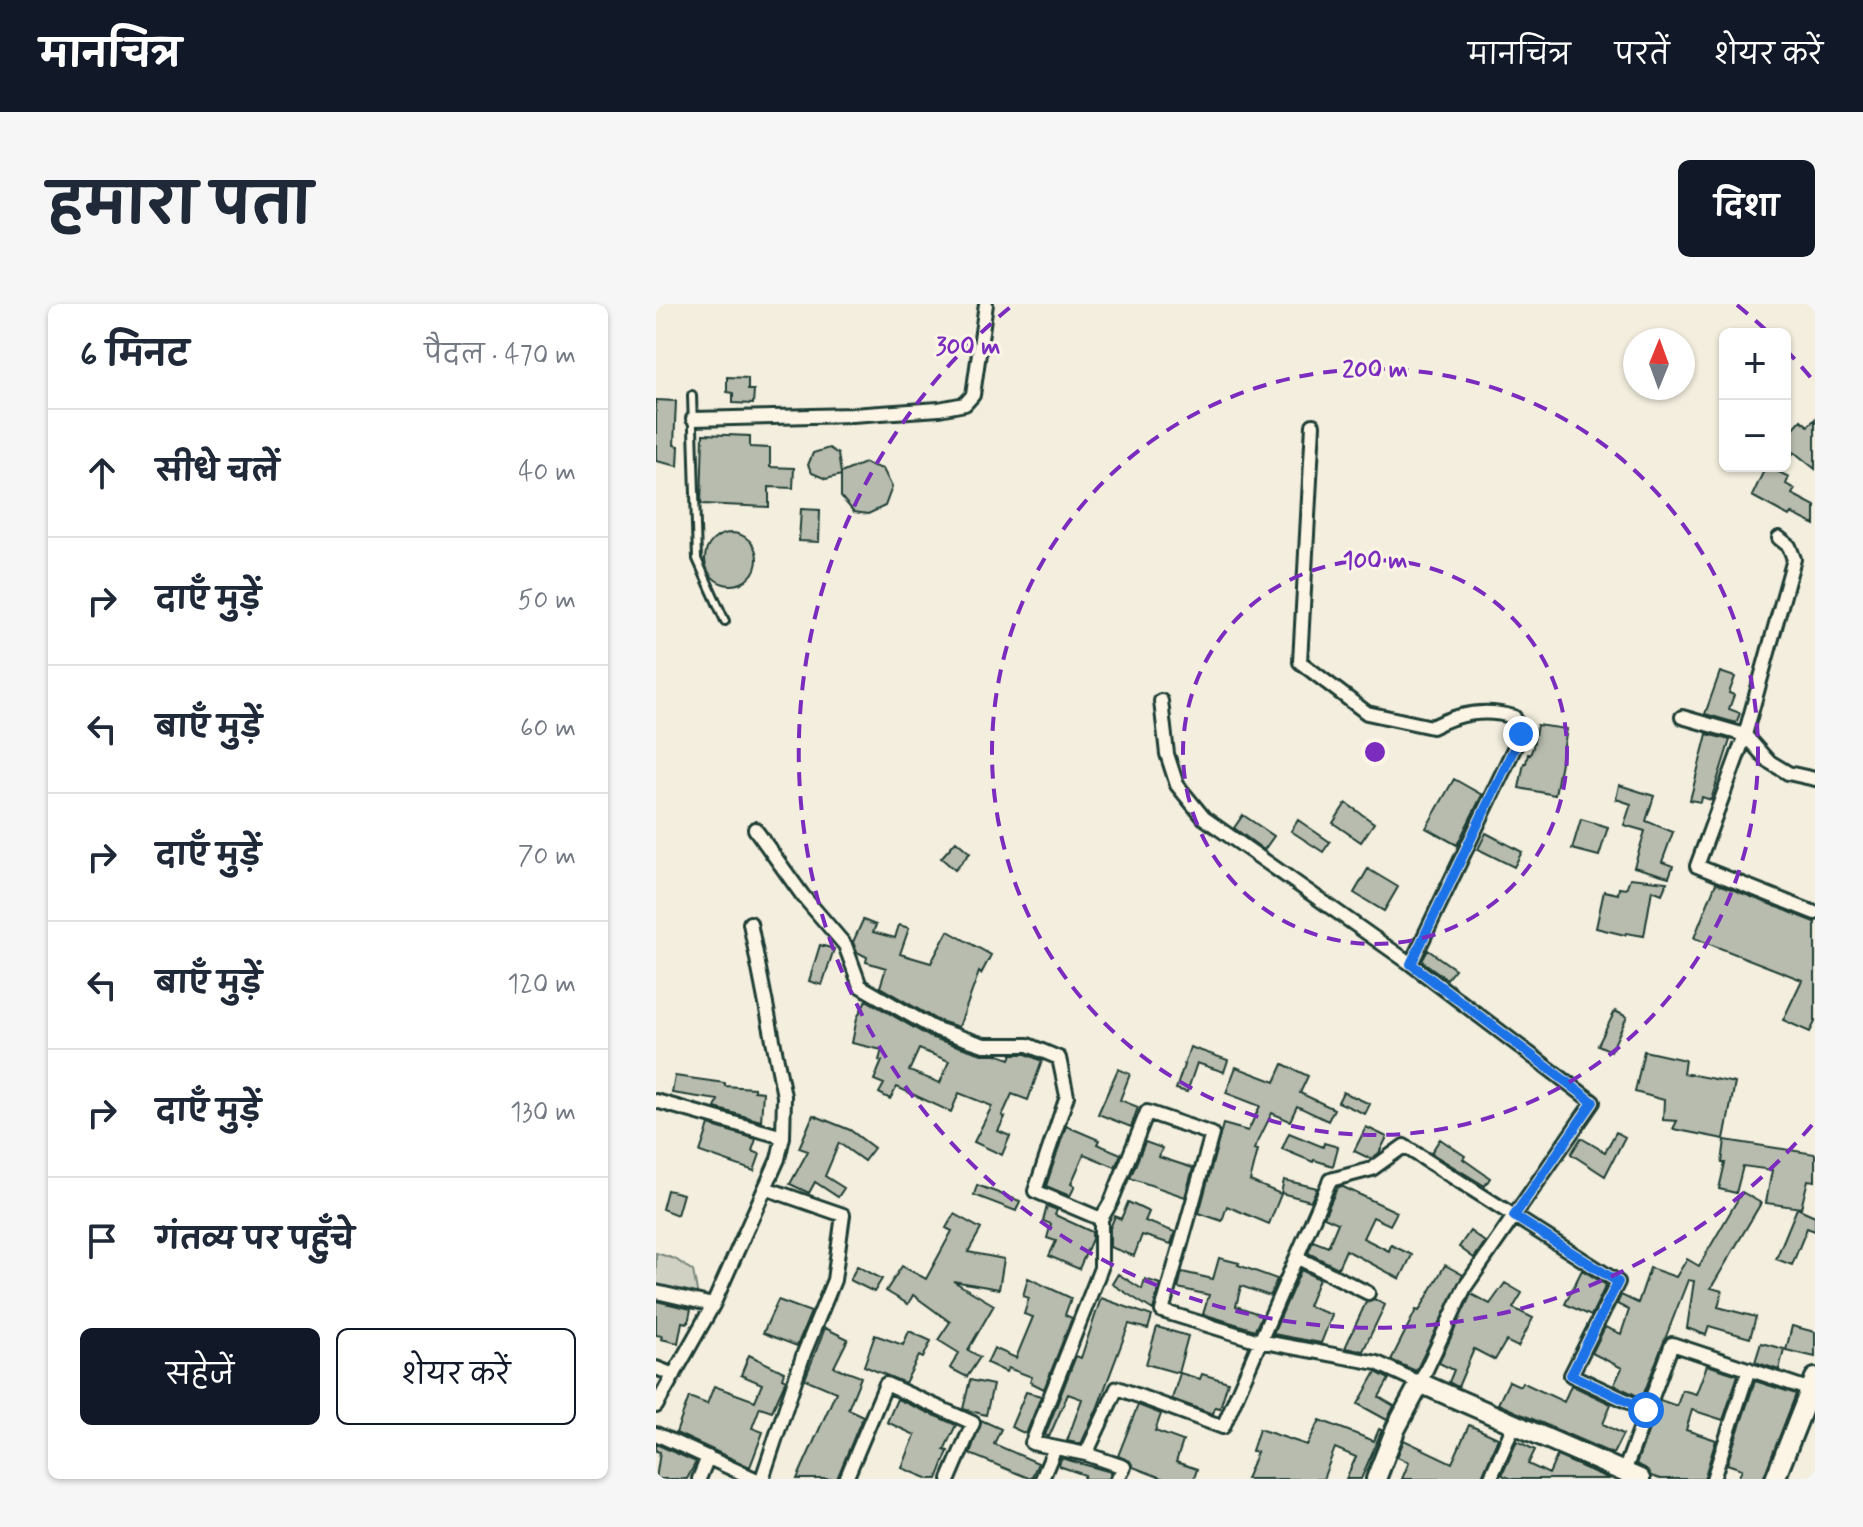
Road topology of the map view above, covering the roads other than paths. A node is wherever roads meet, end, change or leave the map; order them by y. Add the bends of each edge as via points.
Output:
1 (986, 304) edge
2 (692, 395) dead end
3 (693, 419) junction
4 (1313, 425) dead end
5 (1779, 538) dead end
6 (725, 621) dead end
7 (1161, 701) dead end
8 (1682, 717) dead end
9 (1745, 735) junction
10 (1815, 779) edge
11 (755, 829) dead end
12 (1815, 913) edge
13 (750, 923) dead end
14 (1411, 964) junction
15 (656, 1101) edge
16 (783, 1137) junction
17 (765, 1188) junction
18 (1514, 1216) junction
19 (1101, 1219) junction
20 (1298, 1258) junction
21 (656, 1292) edge
22 (1368, 1293) dead end
23 (713, 1305) junction
24 (1259, 1341) junction
25 (656, 1368) edge
26 (1749, 1369) junction
27 (674, 1375) junction
28 (1420, 1383) junction
29 (1813, 1384) edge
30 (656, 1406) edge
31 (1646, 1410) junction
32 (1514, 1425) junction
33 (656, 1434) edge
34 (1055, 1448) junction
35 (1086, 1454) junction
36 (708, 1457) junction
37 (1632, 1476) edge
38 (699, 1479) edge
39 (755, 1479) edge
40 (762, 1479) edge
41 (846, 1479) edge
42 (949, 1479) edge
43 (1042, 1479) edge
44 (1118, 1479) edge
45 (1377, 1479) edge
46 (1490, 1479) edge
47 (1713, 1479) edge
48 (1775, 1479) edge

1 - 3 street via 973,395 965,404 852,415
2 - 3 lane
3 - 6 lane via 697,559
4 - 14 street via 1300,662 1367,713 1432,727 1449,718 1494,711 1514,717 1521,734
5 - 9 street via 1794,559
7 - 14 street via 1167,754 1177,785 1204,818
8 - 9 street
9 - 10 street via 1768,761 1788,773
9 - 12 street via 1697,866
11 - 19 street via 845,945 860,986 933,1028 984,1045 1028,1045 1059,1058 1067,1096 1035,1191
13 - 16 street via 784,1096
14 - 18 street via 1593,1102
15 - 16 street
16 - 17 street
17 - 23 street
17 - 40 street via 843,1215 834,1280
18 - 20 street via 1404,1146 1372,1169 1330,1180
18 - 28 street via 1465,1287
18 - 31 street via 1618,1282 1571,1375
19 - 24 street via 1147,1112 1212,1134 1162,1311
19 - 34 street via 1101,1268 1032,1443
20 - 22 street
20 - 24 street
21 - 23 street
23 - 27 street
24 - 28 street via 1377,1363
24 - 35 street via 1223,1427 1117,1388
25 - 27 street
26 - 29 street
26 - 31 street via 1672,1344
26 - 47 street
27 - 30 street
28 - 32 street
28 - 45 street
29 - 48 street
31 - 37 street
32 - 37 street
32 - 46 street
33 - 36 street
34 - 35 street
34 - 43 street
35 - 44 street via 1124,1467
36 - 38 street
36 - 39 street
41 - 42 street via 886,1384 973,1423

